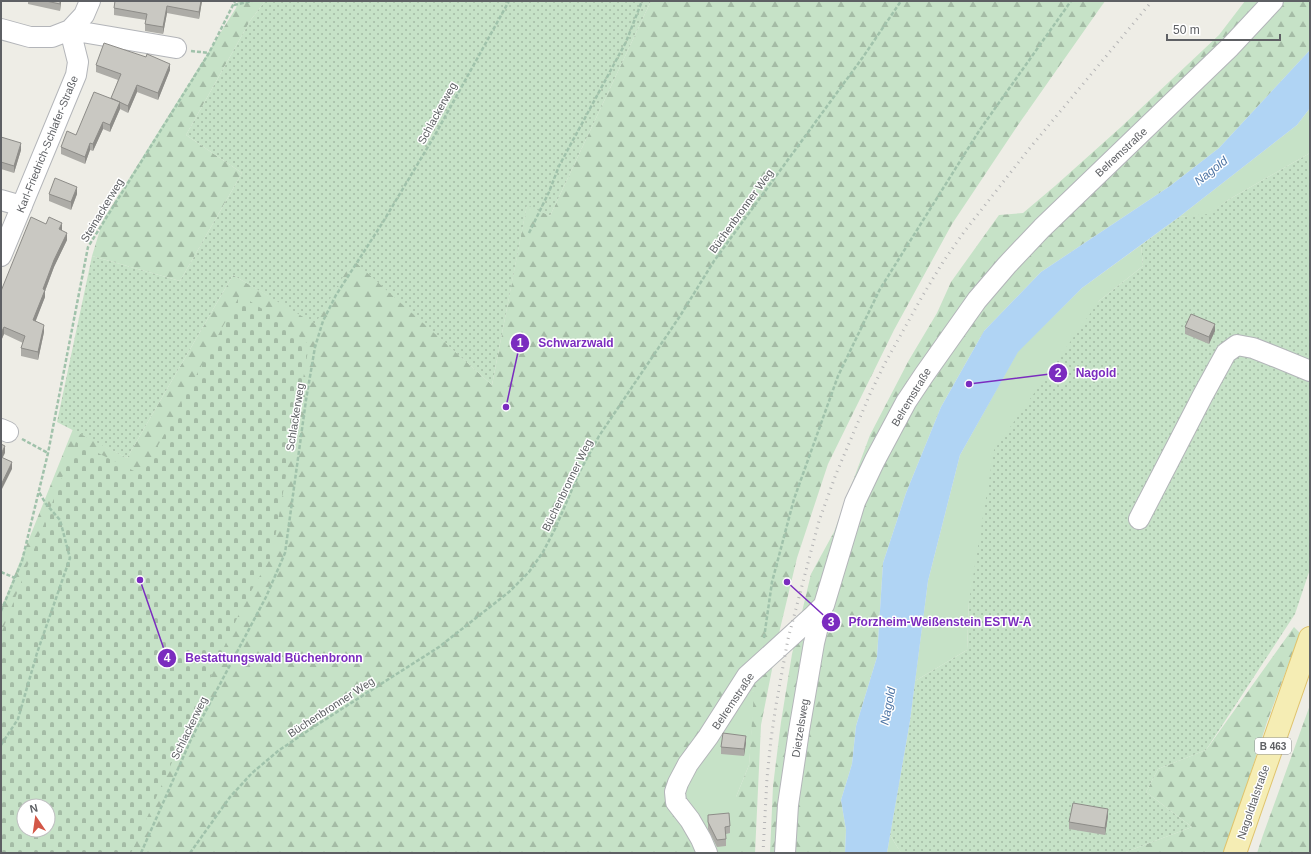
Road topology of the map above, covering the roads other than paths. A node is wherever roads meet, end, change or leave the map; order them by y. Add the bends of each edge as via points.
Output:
1 (90, 1) edge
2 (1273, 1) edge
3 (1, 29) edge
4 (70, 30) junction
5 (176, 48) dead end
6 (1, 200) edge
7 (22, 206) junction
8 (1, 256) edge
9 (1310, 371) edge
10 (1139, 519) dead end
11 (824, 605) junction
12 (1310, 638) edge
13 (707, 853) edge
14 (785, 853) edge
15 (1235, 853) edge

1 - 4 street via 84,15
2 - 11 street, Belremstraße via 1230,47 1028,242 992,282 954,331 906,402 863,483
3 - 4 street via 30,37 52,37
4 - 5 street
4 - 7 street, Karl-Friedrich-Schlafer-Straße via 78,62 76,75
6 - 7 street
7 - 8 street, Karl-Friedrich-Schlafer-Straße
9 - 10 street via 1253,348 1237,345 1226,353
11 - 13 street, Belremstraße via 747,676 678,782 676,802 690,820
11 - 14 street, Dietzelsweg via 814,643 803,707 788,805
12 - 15 main road, Nagoldtalstraße / B 463

